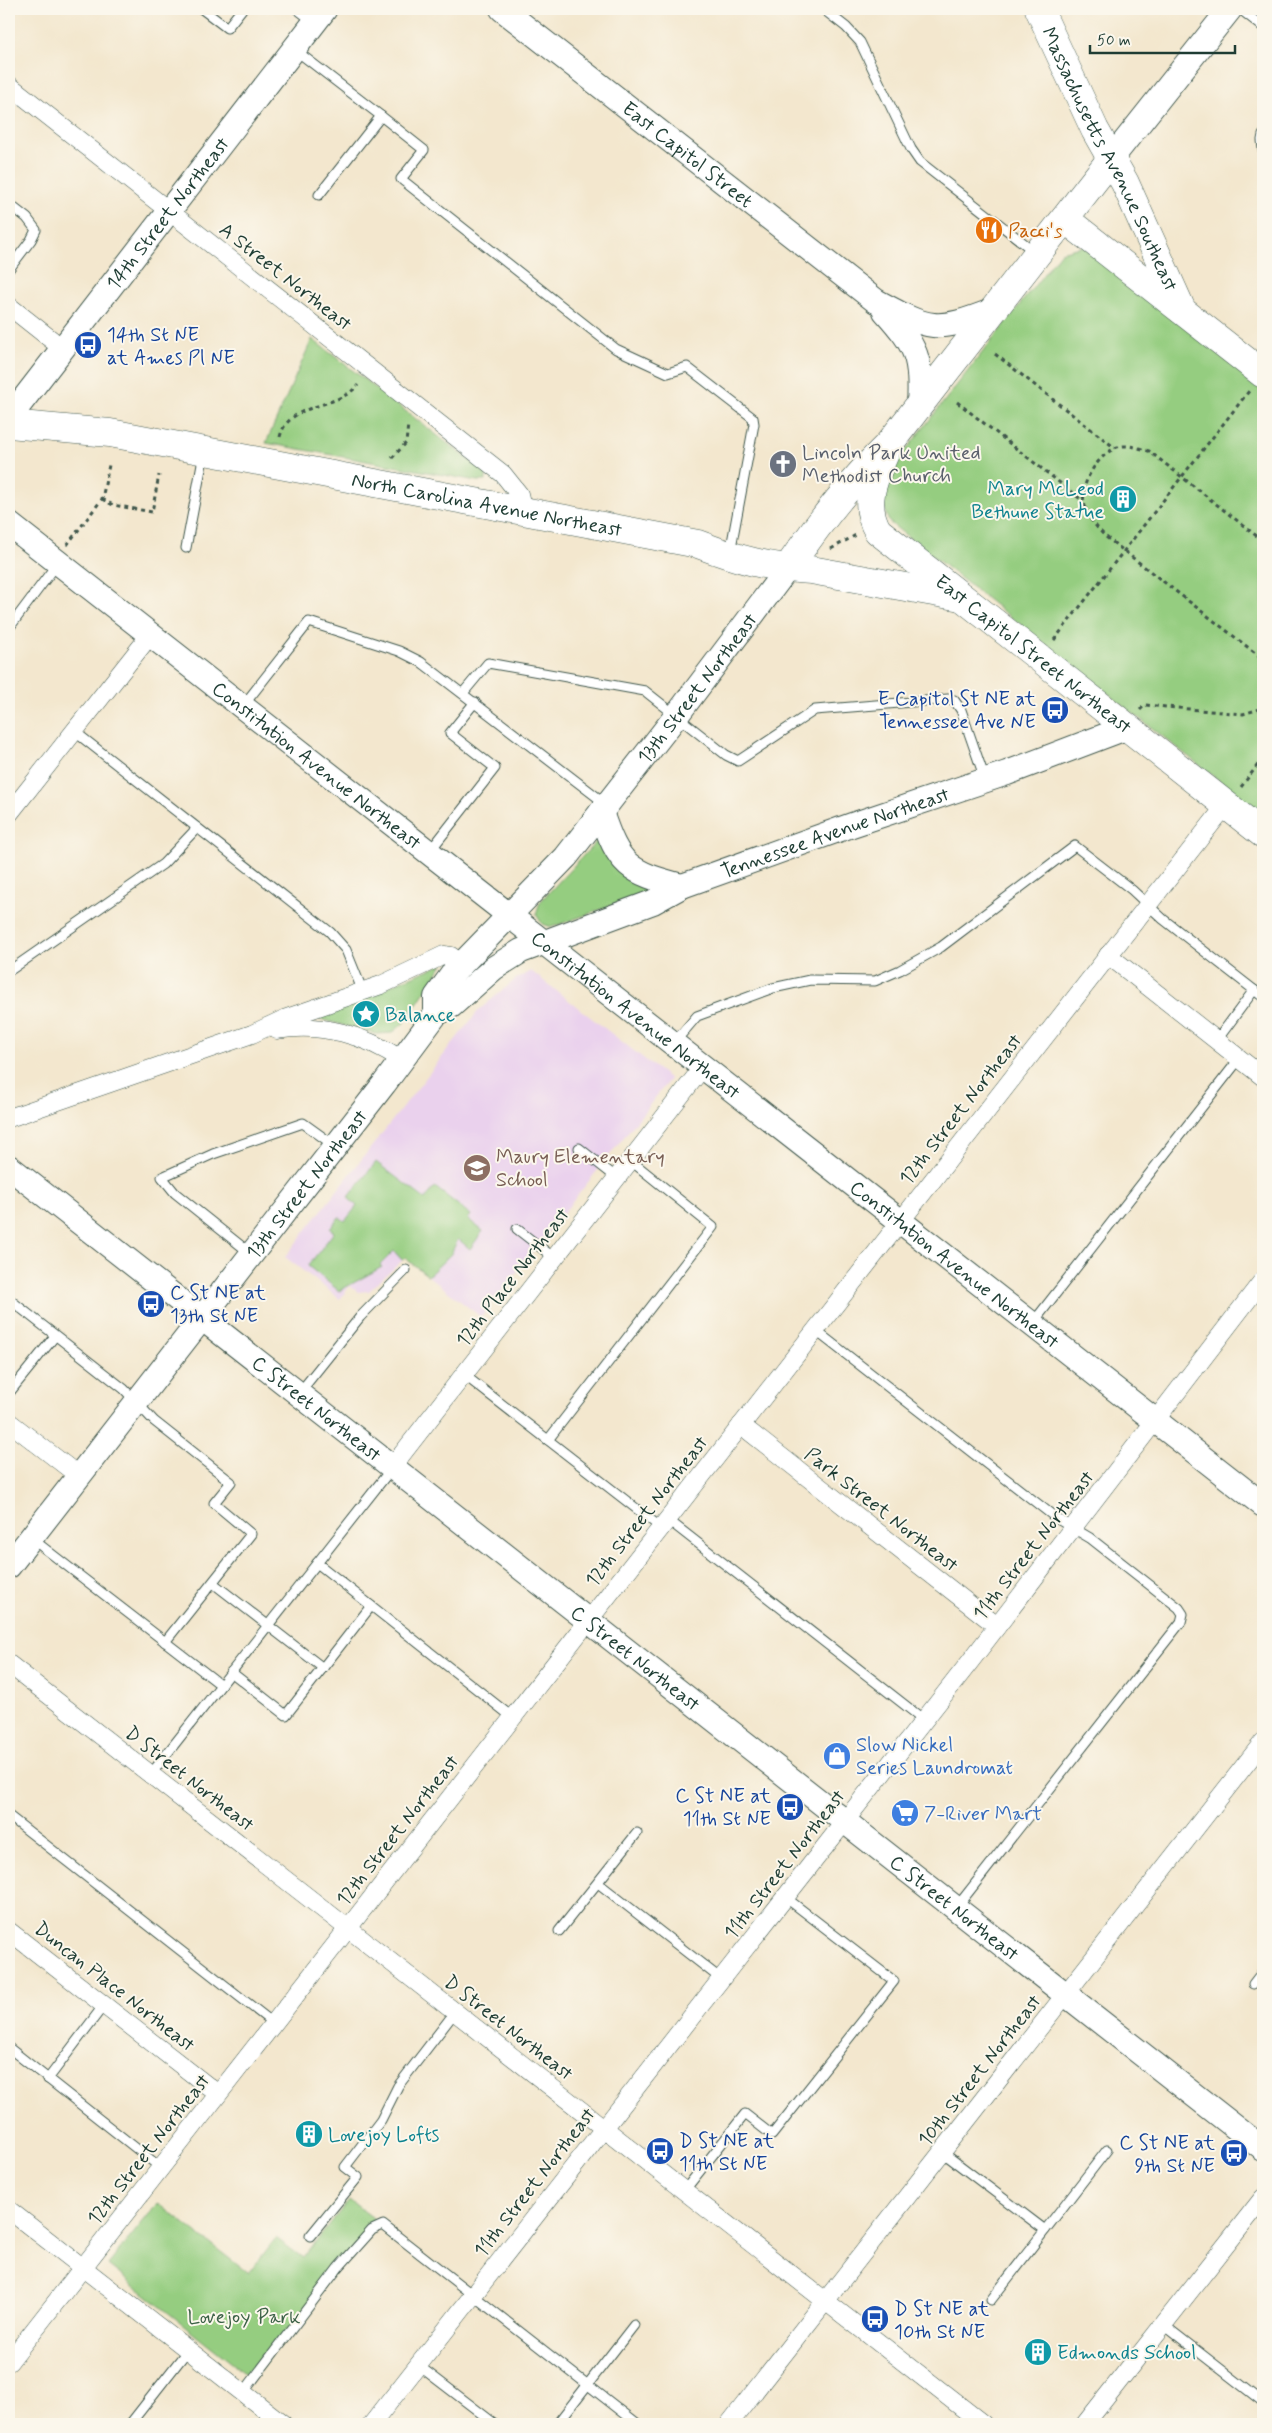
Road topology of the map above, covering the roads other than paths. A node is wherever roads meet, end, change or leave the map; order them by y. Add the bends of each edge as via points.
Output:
1 (202, 9) edge
2 (242, 9) edge
3 (502, 9) edge
4 (823, 9) edge
5 (1039, 9) edge
6 (1230, 9) edge
7 (1240, 9) edge
8 (312, 13) edge
9 (1263, 27) edge
10 (294, 49) junction
11 (9, 84) edge
12 (381, 116) junction
13 (1263, 135) edge
14 (1263, 150) edge
15 (1111, 159) junction
16 (319, 195) dead end
17 (9, 204) edge
18 (169, 210) junction
19 (1064, 219) junction
20 (1038, 254) junction
21 (9, 269) edge
22 (876, 301) junction
23 (9, 306) edge
24 (994, 310) junction
25 (1182, 310) junction
26 (62, 348) junction
27 (1258, 380) edge
28 (919, 406) junction
29 (9, 418) edge
30 (9, 424) edge
31 (889, 444) junction
32 (205, 451) junction
33 (523, 511) junction
34 (9, 524) edge
35 (186, 548) dead end
36 (63, 554) junction
37 (730, 556) junction
38 (787, 569) junction
39 (961, 597) junction
40 (9, 628) edge
41 (151, 634) junction
42 (464, 693) junction
43 (475, 702) junction
44 (242, 706) junction
45 (677, 715) junction
46 (1134, 719) junction
47 (74, 731) junction
48 (986, 781) junction
49 (1226, 805) junction
50 (603, 808) junction
51 (9, 814) edge
52 (197, 828) junction
53 (1263, 834) edge
54 (429, 852) junction
55 (682, 886) junction
56 (1149, 904) junction
57 (509, 915) junction
58 (543, 942) junction
59 (1108, 955) junction
60 (462, 964) junction
61 (9, 971) edge
62 (1254, 990) junction
63 (363, 992) junction
64 (1263, 997) edge
65 (436, 1014) junction
66 (252, 1034) junction
67 (1217, 1040) junction
68 (673, 1044) junction
69 (1240, 1058) junction
70 (402, 1060) junction
71 (703, 1067) junction
72 (1263, 1077) edge
73 (9, 1118) edge
74 (336, 1147) junction
75 (579, 1148) dead end
76 (630, 1160) junction
77 (9, 1167) edge
78 (616, 1178) junction
79 (900, 1221) junction
80 (517, 1229) dead end
81 (252, 1255) junction
82 (554, 1257) junction
83 (406, 1270) dead end
84 (1263, 1280) edge
85 (9, 1299) edge
86 (203, 1319) junction
87 (1032, 1325) junction
88 (814, 1330) junction
89 (55, 1336) junction
90 (463, 1374) junction
91 (9, 1393) edge
92 (299, 1394) junction
93 (137, 1403) junction
94 (1155, 1420) junction
95 (9, 1422) edge
96 (741, 1425) junction
97 (548, 1440) junction
98 (392, 1467) junction
99 (79, 1476) junction
100 (1263, 1505) edge
101 (663, 1523) junction
102 (1074, 1527) junction
103 (31, 1538) junction
104 (317, 1563) junction
105 (9, 1566) edge
106 (213, 1583) junction
107 (371, 1606) junction
108 (587, 1620) junction
109 (268, 1626) junction
110 (997, 1626) junction
111 (165, 1642) junction
112 (9, 1664) edge
113 (323, 1668) junction
114 (231, 1672) junction
115 (221, 1685) junction
116 (512, 1717) junction
117 (924, 1720) junction
118 (1263, 1742) edge
119 (151, 1774) junction
120 (9, 1816) edge
121 (845, 1820) junction
122 (637, 1833) dead end
123 (598, 1883) junction
124 (785, 1897) junction
125 (956, 1908) junction
126 (348, 1928) junction
127 (9, 1931) edge
128 (559, 1931) dead end
129 (1263, 1971) edge
130 (721, 1979) junction
131 (1253, 1984) dead end
132 (1066, 1994) junction
133 (104, 2005) junction
134 (455, 2012) junction
135 (273, 2023) junction
136 (9, 2048) edge
137 (48, 2079) junction
138 (218, 2094) junction
139 (604, 2128) junction
140 (1107, 2150) dead end
141 (1263, 2150) edge
142 (942, 2152) junction
143 (161, 2168) junction
144 (684, 2191) junction
145 (1263, 2198) edge
146 (9, 2210) edge
147 (1045, 2230) junction
148 (310, 2236) dead end
149 (82, 2267) junction
150 (473, 2295) junction
151 (991, 2300) dead end
152 (825, 2301) junction
153 (634, 2324) dead end
154 (1164, 2325) junction
155 (188, 2350) junction
156 (9, 2362) edge
157 (418, 2365) junction
158 (588, 2384) junction
159 (243, 2393) junction
160 (1263, 2402) edge
161 (130, 2424) edge
162 (283, 2424) edge
163 (372, 2424) edge
164 (495, 2424) edge
165 (557, 2424) edge
166 (638, 2424) edge
167 (729, 2424) edge
168 (983, 2424) edge
169 (1085, 2424) edge

1 - 2 lane via 227,28
3 - 22 main road, East Capitol Street
4 - 20 lane via 860,42 920,162
5 - 15 main road, Massachusetts Avenue Southeast via 1094,130
6 - 15 main road
7 - 9 lane
8 - 10 main road, 14th Street Northeast
10 - 12 lane
10 - 18 main road, 14th Street Northeast
11 - 18 street, A Street Northeast
12 - 16 lane
12 - 37 lane via 424,150 401,179 616,349 668,373 687,367 753,418
13 - 14 lane
15 - 19 main road, 13th Street Northeast
15 - 25 main road, Massachusetts Avenue Southeast
17 - 21 lane via 36,230
18 - 26 main road, 14th Street Northeast
18 - 33 street, A Street Northeast via 503,474 519,494
19 - 20 main road, 13th Street Northeast
19 - 25 main road
20 - 24 main road, 13th Street Northeast
22 - 24 main road via 913,320 940,326 961,323
22 - 28 main road via 903,331 918,357
23 - 26 street
24 - 28 main road, 13th Street Northeast
25 - 27 main road
26 - 29 main road, 14th Street Northeast
28 - 31 main road, 13th Street Northeast
30 - 32 main road, North Carolina Avenue Northeast via 110,433
31 - 38 main road, 13th Street Northeast via 862,470
31 - 39 main road, East Capitol Street Northeast via 870,493 870,515 874,524 886,538
32 - 33 main road, North Carolina Avenue Northeast
32 - 35 lane
33 - 37 main road, North Carolina Avenue Northeast via 698,544
34 - 36 main road, Constitution Avenue Northeast
36 - 40 lane
36 - 41 main road, Constitution Avenue Northeast
37 - 38 main road, North Carolina Avenue Northeast
38 - 39 main road, North Carolina Avenue Northeast via 811,570
38 - 45 main road, 13th Street Northeast
39 - 46 main road, East Capitol Street Northeast via 1040,658
41 - 44 main road, Constitution Avenue Northeast
41 - 47 street
42 - 43 lane
42 - 44 lane via 407,655 309,622
42 - 45 lane via 488,663 645,691
43 - 50 lane
43 - 54 lane via 450,733 496,768
44 - 54 main road, Constitution Avenue Northeast
45 - 48 lane via 738,761 815,710 930,699 954,700 961,710
45 - 50 main road, 13th Street Northeast
46 - 48 main road, Tennessee Avenue Northeast
46 - 49 main road, East Capitol Street Northeast
47 - 51 street
47 - 52 lane
48 - 55 main road, Tennessee Avenue Northeast
49 - 53 main road, East Capitol Street Northeast
49 - 56 street, 12th Street Northeast
50 - 55 main road via 616,850 626,864 646,876
50 - 57 main road, 13th Street Northeast via 556,868
52 - 61 lane via 163,864
52 - 63 lane via 337,938 346,950
54 - 57 main road, Constitution Avenue Northeast
55 - 58 main road, Tennessee Avenue Northeast via 653,902
56 - 59 street, 12th Street Northeast
56 - 62 lane via 1163,919
56 - 68 lane via 1074,846 941,947 900,970 875,981 810,980 773,988 697,1016
57 - 58 main road, Constitution Avenue Northeast
57 - 60 main road, 13th Street Northeast
58 - 65 main road, 13th Street Northeast via 504,961 451,1006
58 - 68 main road, Constitution Avenue Northeast
59 - 67 street
59 - 79 street, 12th Street Northeast
60 - 63 street via 444,955
60 - 65 main road, 13th Street Northeast via 436,997
62 - 64 lane
62 - 67 lane
63 - 66 street via 284,1019
65 - 70 main road, 13th Street Northeast
66 - 70 street via 314,1027 374,1043
66 - 73 street
67 - 69 street
68 - 71 main road, Constitution Avenue Northeast
69 - 72 street
69 - 87 lane
70 - 74 main road, 13th Street Northeast
71 - 76 street, 12th Place Northeast
71 - 79 main road, Constitution Avenue Northeast
74 - 81 main road, 13th Street Northeast
74 - 81 lane via 303,1123 213,1154 162,1176 175,1193
75 - 78 lane
76 - 78 street, 12th Place Northeast
76 - 97 lane via 713,1226
77 - 86 main road, C Street Northeast
78 - 82 street, 12th Place Northeast
79 - 87 main road, Constitution Avenue Northeast
79 - 88 street, 12th Street Northeast
80 - 82 lane
81 - 86 main road, 13th Street Northeast
82 - 90 street, 12th Place Northeast
83 - 92 lane via 360,1316
84 - 94 street, 11th Street Northeast
85 - 89 lane
86 - 92 main road, C Street Northeast
86 - 93 main road, 13th Street Northeast
87 - 94 main road, Constitution Avenue Northeast
88 - 96 street, 12th Street Northeast
88 - 102 lane via 1056,1518
89 - 91 lane
89 - 93 lane via 124,1389
90 - 97 lane
90 - 98 street, 12th Place Northeast
92 - 98 main road, C Street Northeast
93 - 99 main road, 13th Street Northeast
93 - 106 lane via 154,1421 230,1482 214,1504 251,1534
94 - 100 main road, Constitution Avenue Northeast
94 - 102 street, 11th Street Northeast
95 - 99 street
96 - 101 street, 12th Street Northeast
96 - 110 street, Park Street Northeast
97 - 101 lane
98 - 104 lane
98 - 108 main road, C Street Northeast
99 - 103 main road, 13th Street Northeast
101 - 108 street, 12th Street Northeast
101 - 117 lane
102 - 110 street, 11th Street Northeast
102 - 125 lane via 1179,1608 1184,1616
103 - 105 main road, 13th Street Northeast
103 - 111 lane
104 - 107 lane
104 - 109 lane
106 - 109 lane
106 - 111 lane
107 - 113 lane
107 - 116 lane
108 - 116 street, 12th Street Northeast
108 - 121 main road, C Street Northeast
109 - 113 lane
109 - 114 lane
110 - 117 street, 11th Street Northeast
111 - 115 lane
112 - 119 street, D Street Northeast
113 - 114 lane via 286,1715
114 - 115 lane
115 - 119 lane
116 - 126 street, 12th Street Northeast
117 - 121 street, 11th Street Northeast
118 - 132 street, 10th Street Northeast
119 - 126 street, D Street Northeast
120 - 135 lane
121 - 124 street, 11th Street Northeast
121 - 125 main road, C Street Northeast
122 - 123 lane
123 - 128 lane
123 - 130 lane
124 - 130 street, 11th Street Northeast
124 - 144 lane via 894,1981 772,2135 745,2114
125 - 132 main road, C Street Northeast
126 - 134 street, D Street Northeast
126 - 135 street, 12th Street Northeast
127 - 133 street, Duncan Place Northeast
129 - 131 lane
130 - 139 street, 11th Street Northeast
132 - 141 main road, C Street Northeast
132 - 142 street, 10th Street Northeast
133 - 137 lane
133 - 138 street, Duncan Place Northeast
134 - 139 street, D Street Northeast
134 - 148 lane via 398,2086 381,2120 345,2167 358,2177
135 - 138 street, 12th Street Northeast
136 - 137 lane
137 - 143 lane
138 - 143 street, 12th Street Northeast
139 - 144 street, D Street Northeast
139 - 150 street, 11th Street Northeast
140 - 147 lane
142 - 147 lane
142 - 152 street, 10th Street Northeast
143 - 149 street, 12th Street Northeast
144 - 152 street, D Street Northeast
145 - 154 street
146 - 149 street
147 - 151 lane
149 - 155 street
149 - 156 street, 12th Street Northeast
150 - 157 street, 11th Street Northeast
150 - 158 lane
150 - 159 lane via 383,2225 372,2230 338,2268
152 - 167 street, 10th Street Northeast
152 - 168 street, D Street Northeast
153 - 158 lane
154 - 160 lane
154 - 169 street
155 - 159 street
155 - 161 lane
157 - 163 street, 11th Street Northeast
157 - 164 lane
158 - 165 lane
158 - 166 lane
159 - 162 street

